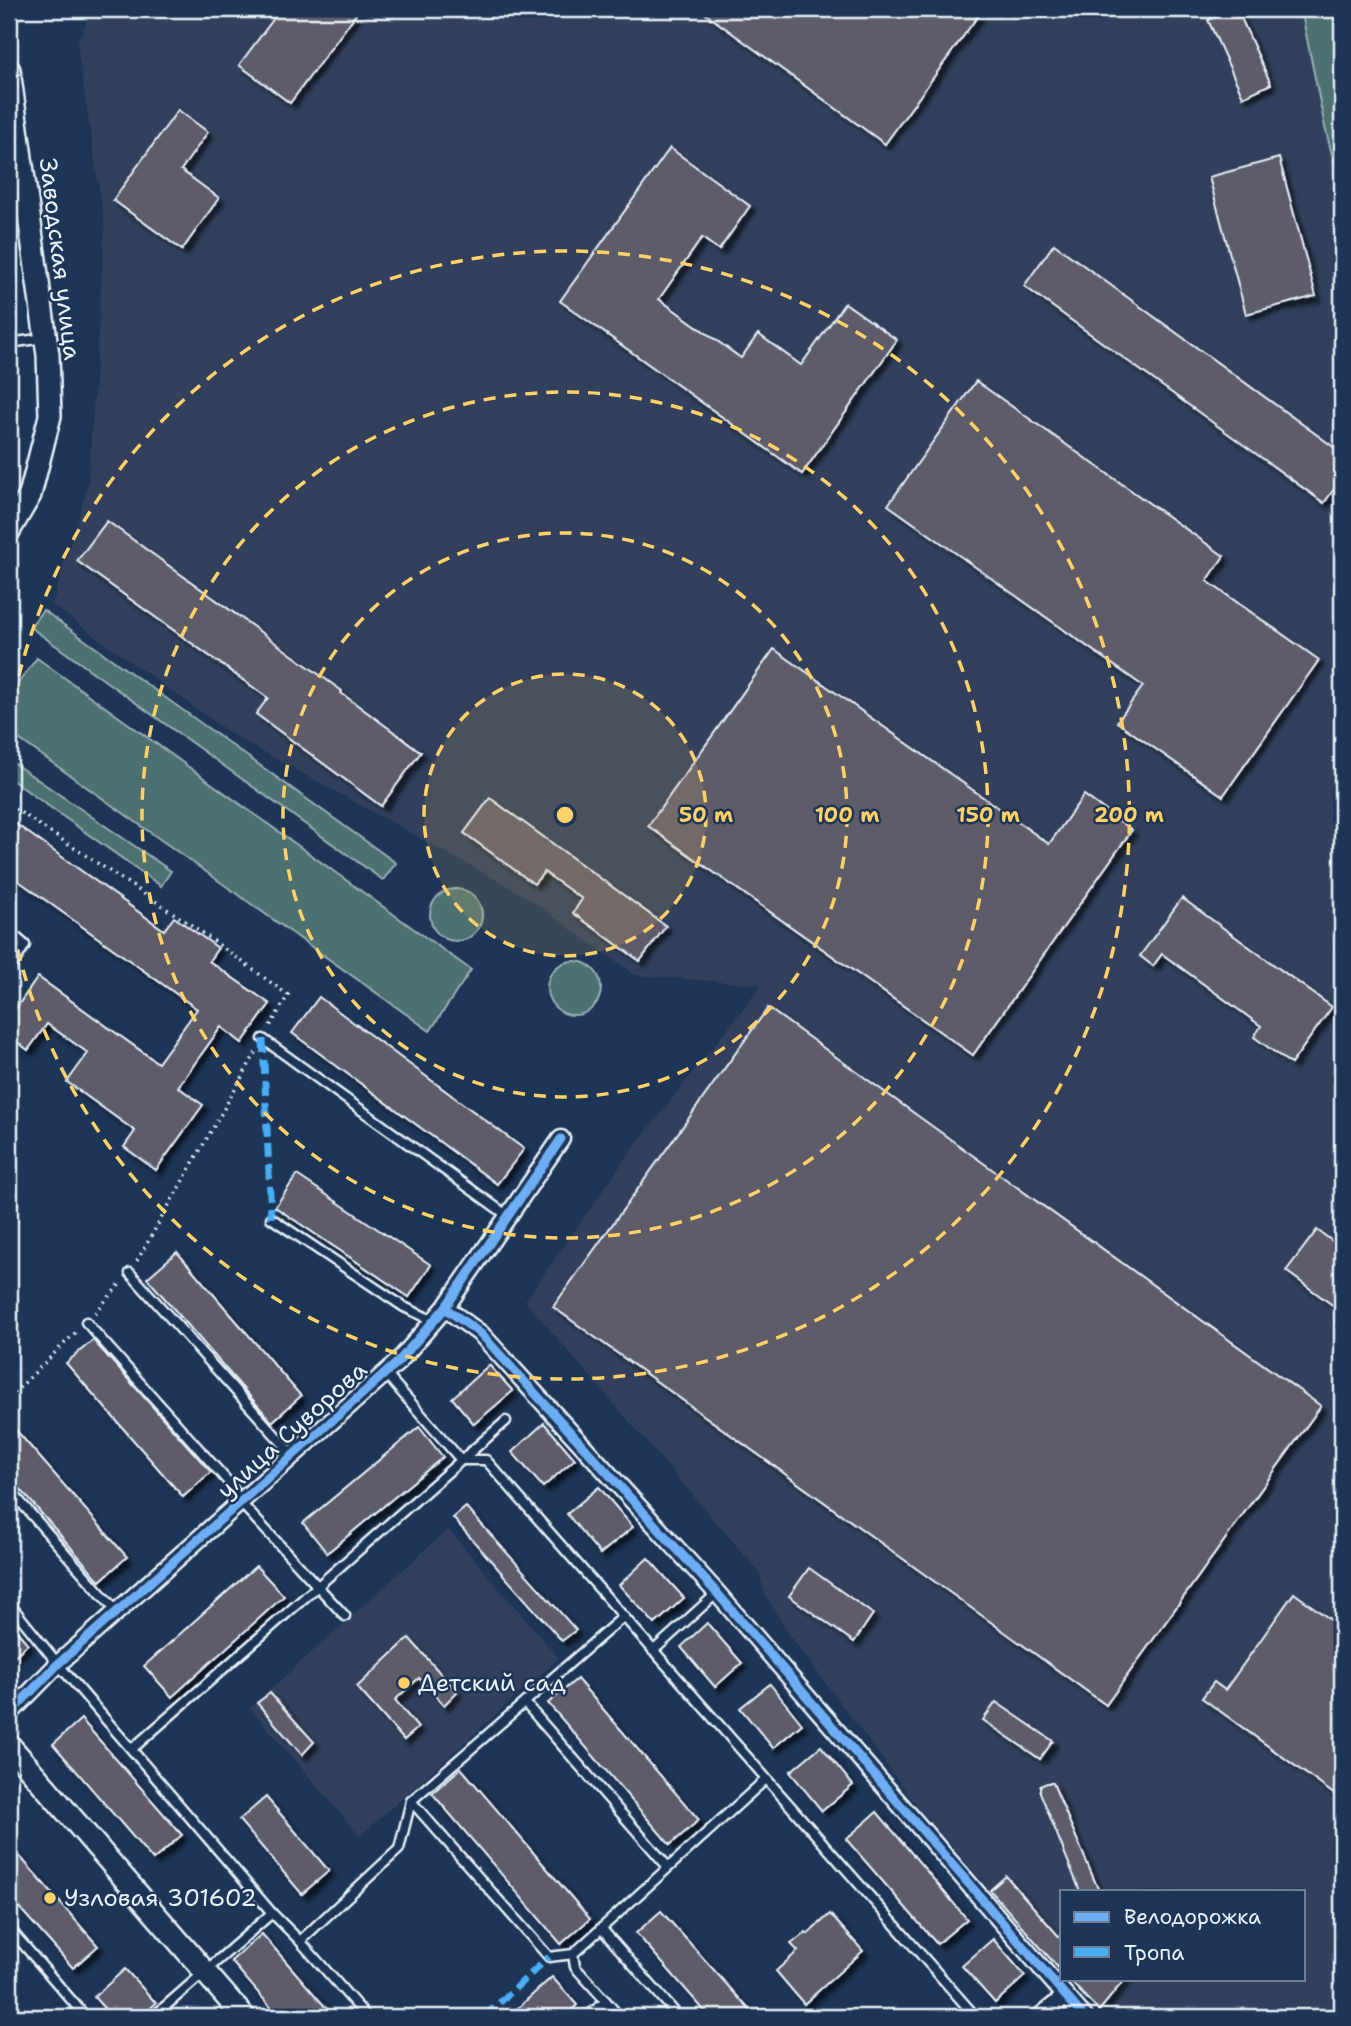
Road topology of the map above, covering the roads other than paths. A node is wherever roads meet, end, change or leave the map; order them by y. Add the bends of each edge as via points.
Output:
1 (9, 70) edge
2 (45, 338) junction
3 (9, 343) edge
4 (9, 531) edge
5 (9, 931) edge
6 (9, 971) edge
7 (263, 1039) road end
8 (561, 1139) dead end
9 (508, 1216) junction
10 (271, 1218) dead end
11 (130, 1273) road end
12 (445, 1308) junction
13 (434, 1321) junction
14 (86, 1322) road end
15 (385, 1373) junction
16 (506, 1421) dead end
17 (293, 1455) junction
18 (461, 1460) junction
19 (9, 1489) edge
20 (240, 1502) junction
21 (317, 1586) junction
22 (716, 1593) junction
23 (9, 1603) edge
24 (117, 1612) junction
25 (345, 1616) dead end
26 (623, 1617) junction
27 (653, 1651) junction
28 (58, 1664) junction
29 (525, 1703) junction
30 (9, 1714) edge
31 (9, 1745) edge
32 (132, 1749) junction
33 (766, 1779) junction
34 (411, 1801) junction
35 (668, 1867) junction
36 (272, 1913) junction
37 (9, 1928) edge
38 (601, 1928) junction
39 (300, 1941) junction
40 (573, 1954) junction
41 (205, 1972) junction
42 (1066, 1996) junction
43 (606, 2001) junction
44 (86, 2017) edge
45 (153, 2017) edge
46 (244, 2017) edge
47 (367, 2017) edge
48 (587, 2017) edge
49 (620, 2017) edge
50 (679, 2017) edge
51 (976, 2017) edge
52 (1040, 2017) edge
53 (1084, 2017) edge

1 - 2 main road, Заводская улица
2 - 3 lane
2 - 4 main road, Заводская улица via 50,416 30,495
5 - 6 lane via 24,945
7 - 9 lane
8 - 9 street, улица Суворова
9 - 12 street, улица Суворова
10 - 13 lane via 404,1307
11 - 17 lane
12 - 13 street, улица Суворова
12 - 22 street via 481,1334
13 - 15 street, улица Суворова
14 - 20 lane via 231,1485
15 - 17 street, улица Суворова
15 - 18 lane
16 - 18 lane
17 - 20 street, улица Суворова
18 - 21 lane
18 - 26 lane via 486,1460
19 - 24 lane
20 - 21 lane
20 - 24 street, улица Суворова
21 - 25 lane
21 - 32 lane
22 - 27 lane
22 - 42 street
23 - 28 lane
24 - 28 street, улица Суворова
26 - 27 lane
26 - 29 lane
27 - 33 lane
28 - 30 street, улица Суворова
28 - 32 lane
29 - 34 lane
29 - 35 lane
31 - 41 main road
32 - 36 lane
33 - 35 lane
33 - 51 lane
34 - 39 lane via 399,1849
34 - 40 lane via 549,1957
35 - 38 lane
36 - 39 lane
36 - 41 lane
37 - 44 lane
38 - 40 lane
38 - 50 lane
39 - 47 lane
40 - 43 lane via 575,1967
41 - 45 lane
41 - 46 main road
42 - 52 street
42 - 53 street
43 - 48 lane
43 - 49 lane

